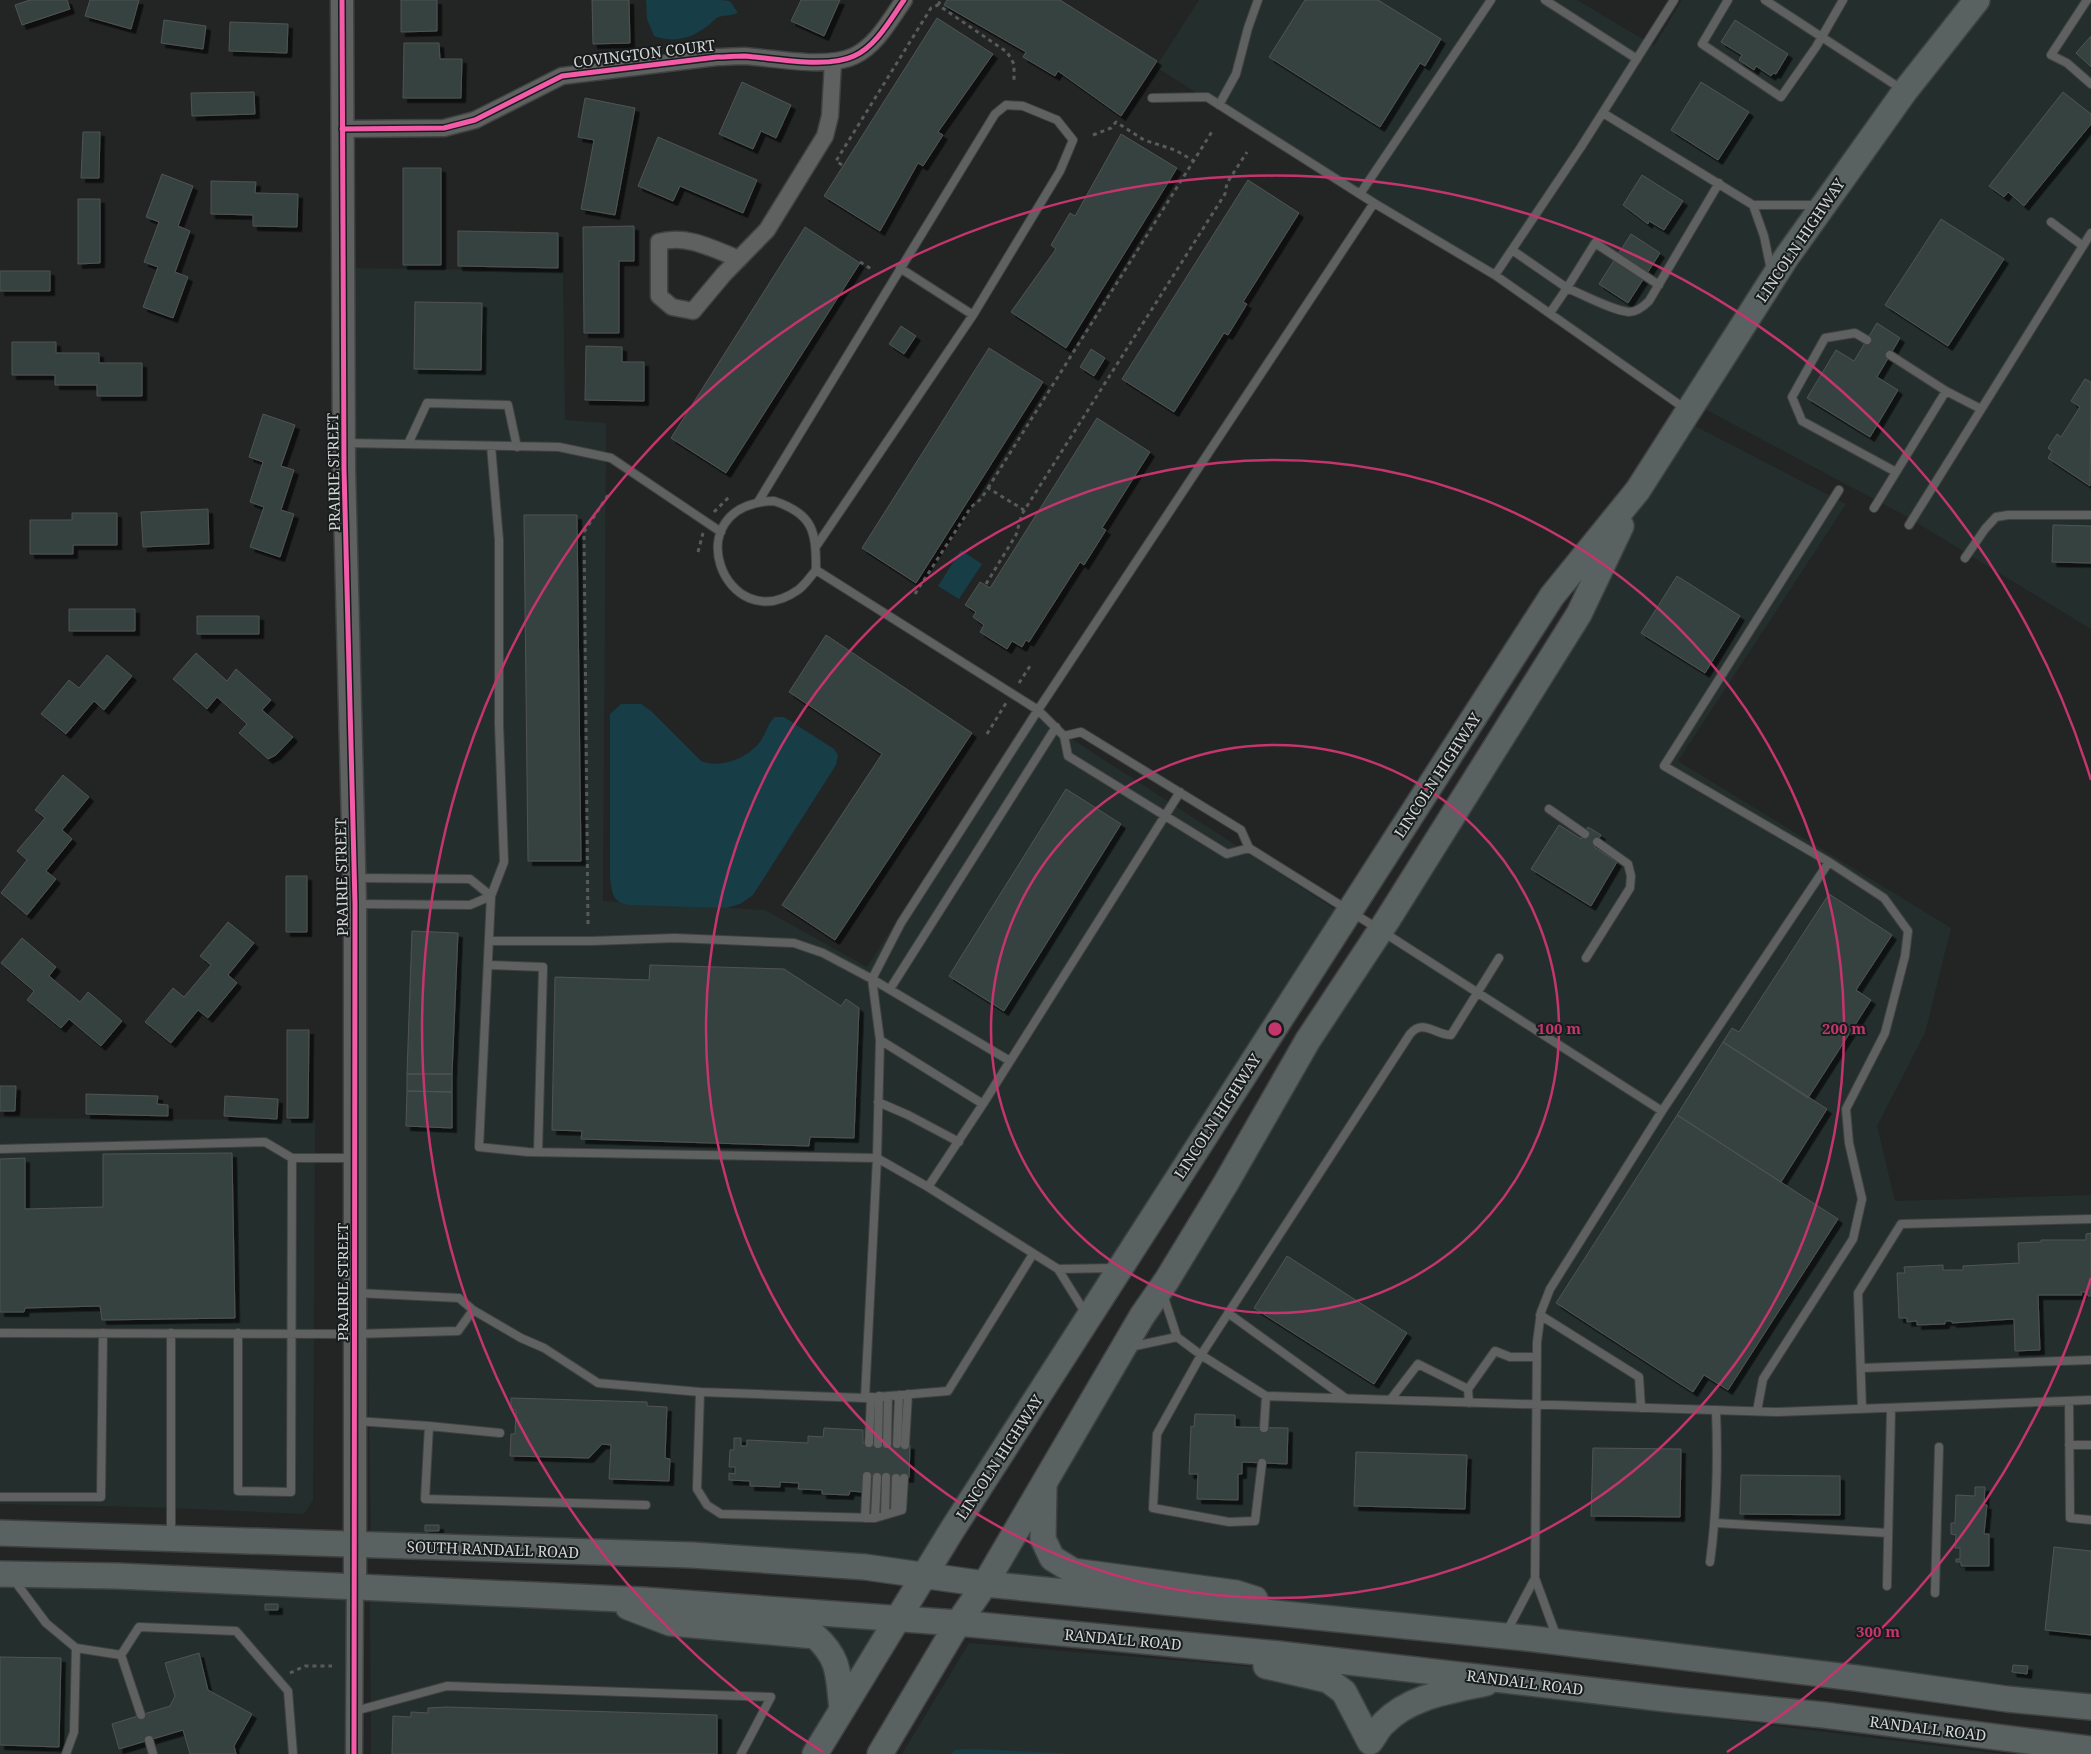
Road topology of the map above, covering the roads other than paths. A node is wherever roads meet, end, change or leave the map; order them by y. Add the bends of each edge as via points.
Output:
1 (342, 0) edge
2 (904, 0) edge
3 (1258, 0) edge
4 (1491, 0) edge
5 (1545, 0) edge
6 (1674, 0) edge
7 (1728, 0) edge
8 (1765, 0) edge
9 (1843, 0) edge
10 (1977, 0) edge
11 (2087, 0) edge
12 (1822, 37) junction
13 (1637, 59) junction
14 (833, 62) junction
15 (2091, 84) edge
16 (1905, 91) junction
17 (1152, 98) dead end
18 (1219, 105) junction
19 (1603, 112) junction
20 (342, 130) junction
21 (1719, 184) junction
22 (1360, 194) junction
23 (1374, 203) junction
24 (1753, 205) junction
25 (1823, 205) junction
26 (2051, 222) dead end
27 (2091, 234) edge
28 (2084, 246) junction
29 (1512, 250) junction
30 (739, 259) junction
31 (900, 268) junction
32 (1495, 275) junction
33 (1772, 279) junction
34 (1659, 285) junction
35 (1567, 288) junction
36 (1550, 313) junction
37 (973, 315) junction
38 (1867, 340) dead end
39 (1890, 355) dead end
40 (1946, 390) junction
41 (1981, 410) junction
42 (1688, 411) junction
43 (344, 443) junction
44 (408, 444) junction
45 (491, 446) junction
46 (517, 447) junction
47 (1896, 472) junction
48 (1638, 490) junction
49 (1839, 490) dead end
50 (758, 502) junction
51 (1874, 508) dead end
52 (2091, 515) edge
53 (1909, 525) dead end
54 (721, 532) junction
55 (816, 545) junction
56 (1965, 558) dead end
57 (816, 570) junction
58 (1038, 710) junction
59 (1056, 727) junction
60 (1064, 736) junction
61 (1180, 792) junction
62 (1549, 809) dead end
63 (1165, 815) junction
64 (1585, 834) dead end
65 (1597, 842) dead end
66 (1249, 848) junction
67 (1829, 862) junction
68 (354, 878) junction
69 (491, 896) junction
70 (355, 904) junction
71 (1350, 911) junction
72 (1380, 930) junction
73 (489, 941) junction
74 (1499, 958) dead end
75 (1586, 958) dead end
76 (488, 965) junction
77 (872, 978) junction
78 (890, 989) junction
79 (1478, 993) junction
80 (880, 1040) junction
81 (1010, 1061) junction
82 (878, 1102) junction
83 (983, 1104) junction
84 (1662, 1111) junction
85 (959, 1142) junction
86 (0, 1149) edge
87 (538, 1152) junction
88 (292, 1158) junction
89 (355, 1158) junction
90 (877, 1158) junction
91 (928, 1187) junction
92 (2091, 1219) edge
93 (1033, 1254) junction
94 (1119, 1268) junction
95 (1058, 1269) junction
96 (1161, 1288) junction
97 (355, 1293) junction
98 (473, 1310) junction
99 (1228, 1313) junction
100 (1540, 1315) junction
101 (1088, 1317) junction
102 (0, 1333) edge
103 (102, 1333) junction
104 (171, 1333) junction
105 (238, 1333) junction
106 (292, 1334) junction
107 (355, 1334) junction
108 (1177, 1337) junction
109 (1124, 1348) junction
110 (1200, 1355) junction
111 (1537, 1357) junction
112 (2091, 1360) edge
113 (1861, 1368) junction
114 (1468, 1389) junction
115 (700, 1392) junction
116 (903, 1395) junction
117 (888, 1396) junction
118 (1266, 1396) junction
119 (872, 1397) junction
120 (1344, 1397) junction
121 (1391, 1399) junction
122 (2091, 1400) edge
123 (2069, 1401) junction
124 (1469, 1403) junction
125 (1537, 1404) junction
126 (1641, 1408) junction
127 (1862, 1409) junction
128 (1891, 1409) junction
129 (1716, 1410) junction
130 (1757, 1412) junction
131 (355, 1421) junction
132 (429, 1426) junction
133 (1264, 1428) dead end
134 (500, 1433) dead end
135 (869, 1443) dead end
136 (878, 1444) dead end
137 (887, 1444) dead end
138 (901, 1444) dead end
139 (2069, 1445) junction
140 (2091, 1445) edge
141 (1939, 1447) dead end
142 (1262, 1463) dead end
143 (867, 1476) dead end
144 (877, 1477) dead end
145 (886, 1477) dead end
146 (900, 1478) dead end
147 (1044, 1483) junction
148 (0, 1497) edge
149 (646, 1505) dead end
150 (885, 1515) junction
151 (865, 1518) junction
152 (876, 1518) junction
153 (2091, 1520) edge
154 (1716, 1523) junction
155 (0, 1533) edge
156 (1888, 1533) junction
157 (171, 1538) junction
158 (355, 1544) junction
159 (1710, 1562) dead end
160 (5, 1574) edge
161 (923, 1575) junction
162 (1535, 1578) junction
163 (985, 1584) junction
164 (1887, 1586) dead end
165 (356, 1587) junction
166 (1935, 1593) dead end
167 (605, 1598) junction
168 (1312, 1618) junction
169 (898, 1619) junction
170 (958, 1623) junction
171 (1504, 1636) junction
172 (1559, 1643) junction
173 (1176, 1644) junction
174 (76, 1648) junction
175 (121, 1655) junction
176 (1505, 1679) junction
177 (2091, 1707) edge
178 (842, 1709) junction
179 (355, 1711) junction
180 (141, 1715) dead end
181 (149, 1740) dead end
182 (2091, 1749) edge
183 (66, 1754) edge
184 (153, 1754) edge
185 (294, 1754) edge
186 (354, 1754) edge
187 (741, 1754) edge
188 (815, 1754) edge
189 (880, 1754) edge

1 - 20 street, PRAIRIE STREET
2 - 14 street, COVINGTON COURT via 869,45 854,56
3 - 18 lane via 1236,74
4 - 22 lane
5 - 13 lane
6 - 13 lane
7 - 12 lane via 1702,44 1781,97
8 - 12 lane
9 - 12 lane
10 - 16 main road, LINCOLN HIGHWAY
11 - 15 lane via 2051,55 2067,63
12 - 16 lane
13 - 19 lane
14 - 20 street, COVINGTON COURT via 717,57 562,76 475,120 444,128
14 - 30 street via 830,116 825,136 767,230
16 - 25 main road, LINCOLN HIGHWAY
17 - 18 lane via 1208,97
18 - 22 lane
19 - 21 lane
19 - 29 lane
20 - 43 street, PRAIRIE STREET
21 - 24 lane
21 - 34 lane
22 - 23 lane
23 - 32 lane
23 - 58 lane
24 - 25 lane
24 - 33 lane via 1764,236
25 - 33 main road, LINCOLN HIGHWAY
26 - 28 lane
27 - 28 lane
28 - 41 lane
29 - 32 lane
29 - 35 lane
30 - 30 street via 692,311 672,307 659,296 658,242 672,238 689,240
31 - 37 lane
31 - 37 lane via 995,114 1006,105 1023,106 1057,120 1073,140 1060,171
31 - 50 lane
32 - 36 lane
33 - 42 main road, LINCOLN HIGHWAY
34 - 35 lane via 1649,302 1630,312
34 - 35 lane via 1595,243
35 - 36 lane
36 - 42 lane
37 - 55 lane
38 - 47 lane via 1855,333 1825,338 1792,397 1802,421
39 - 40 lane
40 - 41 lane
40 - 47 lane
41 - 53 lane
42 - 48 main road, LINCOLN HIGHWAY
43 - 44 lane
43 - 68 street, PRAIRIE STREET
44 - 45 lane
44 - 46 lane via 426,403 508,405
45 - 46 lane
45 - 69 lane via 499,540 499,724 504,862
46 - 54 lane via 559,447 611,458
47 - 51 lane
48 - 71 main road, LINCOLN HIGHWAY via 1552,596
48 - 72 main road, LINCOLN HIGHWAY via 1579,614
49 - 67 lane via 1664,766
50 - 54 lane via 742,508
50 - 55 lane via 774,501 790,506 812,529
52 - 56 lane via 2008,515 1996,518
54 - 57 lane via 719,564 726,579 752,599 769,601 785,598 799,589
55 - 57 lane
57 - 58 lane
58 - 59 lane
58 - 77 lane via 901,923
59 - 60 lane
59 - 78 lane
60 - 61 lane via 1081,732
60 - 63 lane via 1068,756
61 - 63 lane
61 - 66 lane via 1241,830
62 - 64 lane
63 - 66 lane via 1227,854
63 - 81 lane
65 - 75 lane via 1628,864 1632,876 1630,888
66 - 71 lane
67 - 84 lane
67 - 130 lane via 1884,898 1908,931 1905,956 1885,1033 1846,1109 1849,1143 1862,1199 1853,1239 1764,1379
68 - 69 lane via 470,880
68 - 70 street, PRAIRIE STREET
69 - 70 lane via 470,905
69 - 73 lane
70 - 89 street, PRAIRIE STREET
71 - 72 lane
71 - 94 main road, LINCOLN HIGHWAY
72 - 79 lane
72 - 96 main road, LINCOLN HIGHWAY via 1308,1040
73 - 76 lane
73 - 77 lane via 675,938 794,943 824,953
74 - 79 lane
76 - 87 lane via 544,967
76 - 87 lane via 479,1147
77 - 78 lane
77 - 80 lane
78 - 81 lane
79 - 84 lane
79 - 99 lane via 1451,1035 1425,1026 1410,1034
80 - 82 lane
80 - 83 lane
81 - 83 lane
82 - 85 lane
82 - 90 lane
83 - 85 lane
84 - 100 lane via 1550,1289
85 - 91 lane
86 - 88 lane via 265,1142
87 - 90 lane
88 - 89 lane
88 - 106 lane
89 - 97 street, PRAIRIE STREET
90 - 91 lane
90 - 119 lane
91 - 93 lane
92 - 113 lane via 1901,1224 1858,1293
93 - 95 lane
93 - 116 lane via 948,1391
94 - 95 lane
94 - 101 main road, LINCOLN HIGHWAY
95 - 101 lane
96 - 108 lane
96 - 109 main road, LINCOLN HIGHWAY
97 - 98 lane via 459,1298
97 - 107 street, PRAIRIE STREET
98 - 107 lane via 458,1331
98 - 115 lane via 544,1348 598,1383
99 - 110 lane
99 - 120 lane
100 - 111 lane
100 - 126 lane via 1639,1377
101 - 161 main road, LINCOLN HIGHWAY
102 - 103 lane
103 - 104 lane
103 - 148 lane via 101,1498
104 - 105 lane
104 - 157 lane
105 - 106 lane
105 - 106 lane via 238,1491 256,1492 292,1492
106 - 107 lane
107 - 131 street, PRAIRIE STREET
108 - 109 lane
108 - 110 lane
109 - 147 main road, LINCOLN HIGHWAY
110 - 118 lane
110 - 142 lane via 1157,1434 1153,1508 1228,1522 1255,1521
111 - 114 lane via 1510,1357 1495,1350
111 - 125 lane
112 - 113 lane
113 - 127 lane
114 - 121 lane via 1418,1364
114 - 124 lane
115 - 119 lane
115 - 151 lane via 697,1489 707,1505 721,1514
116 - 117 lane
116 - 138 lane
117 - 119 lane
117 - 137 lane
118 - 120 lane
118 - 133 lane
119 - 135 lane
119 - 136 lane
120 - 121 lane
121 - 124 lane
122 - 123 lane
123 - 128 lane
123 - 139 lane
124 - 125 lane
125 - 126 lane
125 - 162 lane
126 - 129 lane
127 - 128 lane
127 - 130 lane
128 - 156 lane
129 - 130 lane
129 - 154 lane
131 - 132 lane
131 - 158 street, PRAIRIE STREET
132 - 134 lane
132 - 149 lane via 425,1499
139 - 140 lane
139 - 153 lane via 2070,1518
141 - 166 lane
143 - 151 lane
144 - 152 lane
145 - 150 lane
146 - 150 lane via 899,1511
147 - 163 main road, LINCOLN HIGHWAY
147 - 168 main road via 1043,1539 1052,1558 1073,1571 1236,1593
150 - 152 lane
151 - 152 lane
154 - 156 lane
154 - 159 lane
155 - 157 main road, SOUTH RANDALL ROAD
156 - 164 lane
157 - 158 main road, SOUTH RANDALL ROAD
158 - 161 main road, SOUTH RANDALL ROAD via 692,1555 865,1567
158 - 165 street, PRAIRIE STREET
160 - 165 main road
160 - 174 lane via 46,1623
161 - 163 main road, SOUTH RANDALL ROAD
161 - 169 main road, LINCOLN HIGHWAY
162 - 171 lane
162 - 172 lane
163 - 168 main road
163 - 170 main road, LINCOLN HIGHWAY
165 - 167 main road
165 - 179 street, PRAIRIE STREET
167 - 169 main road
167 - 178 main road via 670,1623 815,1636 828,1648 836,1665
168 - 171 main road
169 - 170 main road
169 - 178 main road, LINCOLN HIGHWAY
170 - 173 main road, RANDALL ROAD
170 - 189 main road, LINCOLN HIGHWAY
171 - 172 main road
172 - 177 main road
173 - 176 main road, RANDALL ROAD
173 - 176 main road via 1328,1680 1344,1692 1371,1745 1383,1723 1403,1708 1429,1696
174 - 175 lane
174 - 183 lane via 74,1732
175 - 180 lane
175 - 185 lane via 139,1627 236,1631 288,1691
176 - 182 main road, RANDALL ROAD
178 - 188 main road, LINCOLN HIGHWAY
179 - 186 street, PRAIRIE STREET
179 - 187 lane via 447,1686 771,1697
181 - 184 lane

